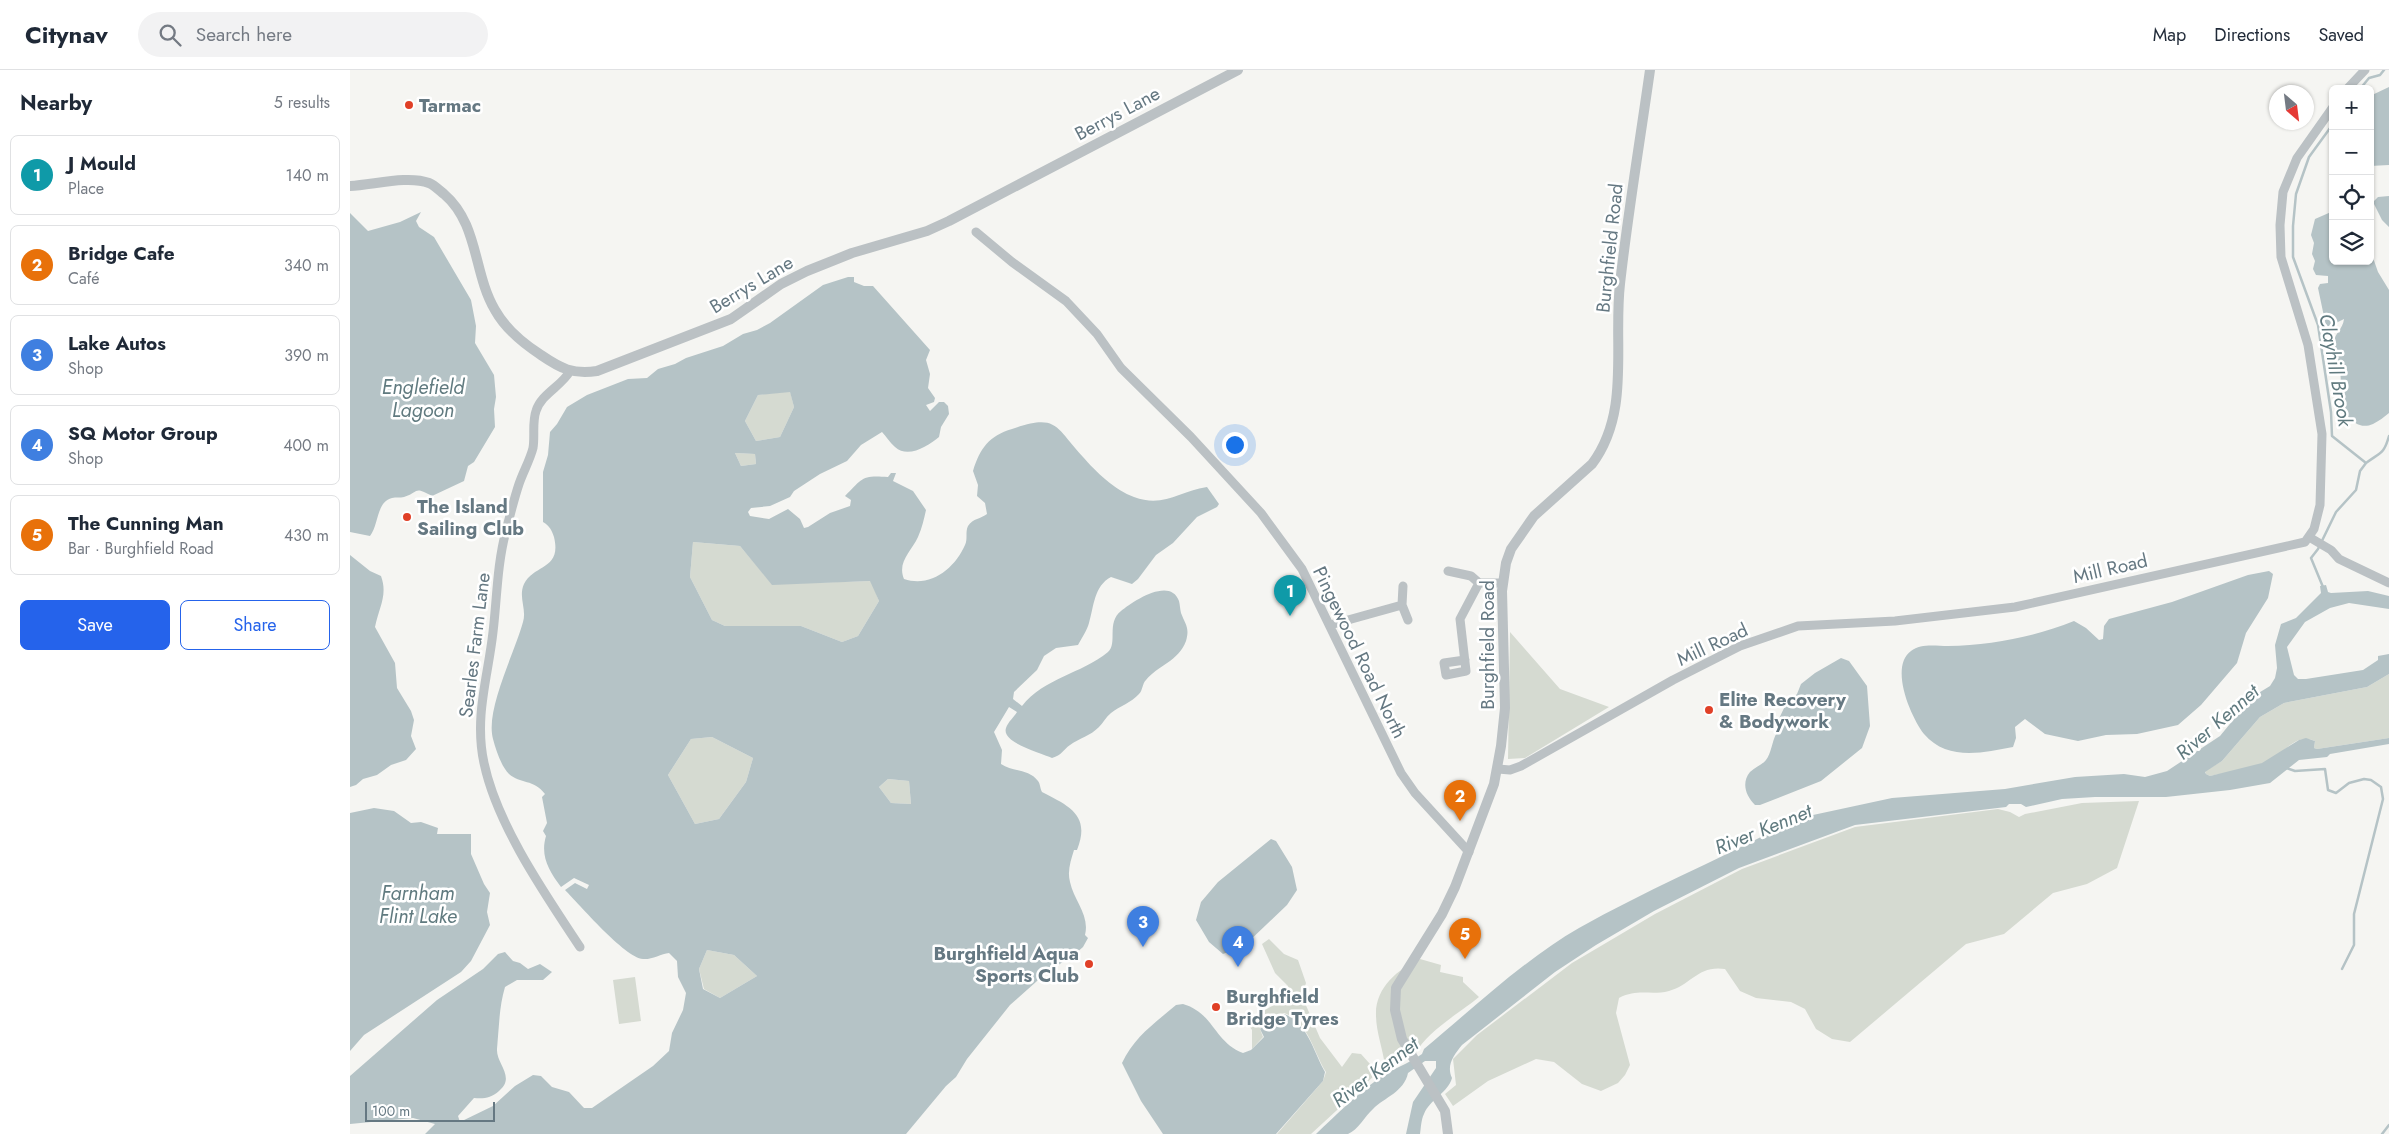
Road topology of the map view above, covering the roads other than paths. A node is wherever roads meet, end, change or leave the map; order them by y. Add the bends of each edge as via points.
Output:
1 (1238, 70) edge
2 (1650, 70) edge
3 (2365, 70) edge
4 (2351, 85) edge
5 (2329, 113) edge
6 (350, 186) edge
7 (976, 232) dead end
8 (570, 371) junction
9 (2309, 537) junction
10 (1448, 571) dead end
11 (1480, 582) junction
12 (2389, 583) edge
13 (1503, 584) junction
14 (1403, 586) dead end
15 (1402, 605) junction
16 (1408, 620) dead end
17 (1330, 625) junction
18 (1465, 660) dead end
19 (1498, 769) junction
20 (1469, 852) junction
21 (580, 947) dead end
22 (1448, 1134) edge

1 - 8 street, Berrys Lane via 927,231 852,253 807,271 781,284 724,322 597,371
2 - 13 street, Burghfield Road via 1629,202 1618,299 1617,394 1611,428 1598,456 1585,472 1549,502 1523,530 1511,549
3 - 4 street
5 - 9 street via 2296,158 2283,192 2280,225 2281,257 2308,345 2322,434 2320,505
6 - 8 street, Berrys Lane via 416,179 431,184 448,198 461,213 470,232 495,310 511,331 534,351
7 - 17 street, Pingewood Road North via 985,233 1012,262 1066,302 1097,334 1121,368 1225,472 1261,513 1302,569
8 - 21 street, Searles Farm Lane via 536,410 532,450 519,482 505,534 491,655 480,701 481,742 491,786 538,884
9 - 12 street via 2339,560
9 - 19 street, Mill Road via 2305,542 2014,606 1895,621 1798,626 1740,646 1521,766 1510,770
10 - 11 street via 1471,576
11 - 13 street
11 - 18 street via 1460,619
13 - 19 street, Burghfield Road via 1505,708
14 - 15 street
15 - 16 street
15 - 17 street
17 - 20 street, Pingewood Road North via 1401,773
19 - 20 street, Burghfield Road
20 - 22 street, Burghfield Road via 1442,914 1396,988 1395,1010 1406,1049 1441,1103 1447,1118

